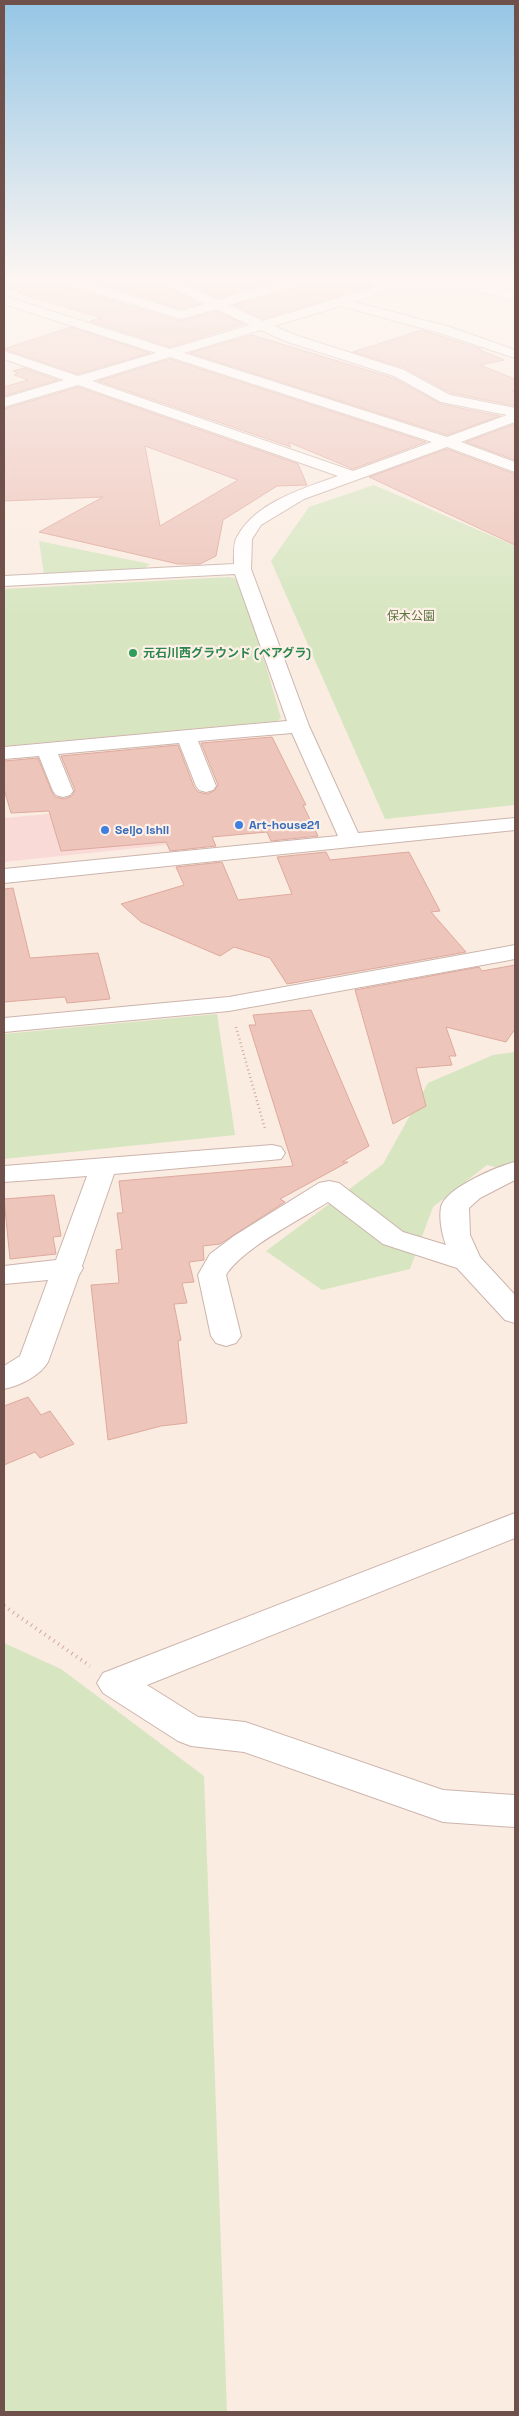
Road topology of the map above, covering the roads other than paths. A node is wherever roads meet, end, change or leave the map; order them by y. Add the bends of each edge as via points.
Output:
1 (37, 393) edge
2 (115, 393) edge
3 (292, 393) edge
4 (433, 393) edge
5 (4, 403) edge
6 (515, 412) edge
7 (515, 416) edge
8 (448, 442) junction
9 (515, 467) edge
10 (353, 476) junction
11 (242, 569) junction
12 (4, 581) edge
13 (299, 726) junction
14 (186, 736) junction
15 (46, 749) junction
16 (4, 753) edge
17 (196, 779) dead end
18 (63, 791) dead end
19 (515, 824) edge
20 (351, 841) junction
21 (4, 876) edge
22 (515, 952) edge
23 (4, 1025) edge
24 (272, 1153) road end
25 (104, 1165) junction
26 (515, 1170) edge
27 (4, 1174) edge
28 (467, 1261) junction
29 (69, 1268) junction
30 (4, 1275) edge
31 (515, 1313) edge
32 (226, 1336) dead end
33 (4, 1379) edge
34 (515, 1525) edge
35 (515, 1810) edge

1 - 5 street
2 - 10 street
3 - 8 street
4 - 6 street via 446,400
7 - 8 street
8 - 9 street
8 - 10 street
10 - 11 street via 298,496 255,522 244,539
11 - 12 street
11 - 13 street
13 - 14 street
13 - 20 street
14 - 15 street
14 - 17 street
15 - 16 street
15 - 18 street
19 - 20 street
20 - 21 street
22 - 23 street via 229,1004
24 - 25 street
25 - 27 street
25 - 29 street
26 - 28 street via 470,1192 455,1206 456,1235
28 - 31 street
28 - 32 street via 393,1238 330,1189 244,1242 220,1261 212,1275
29 - 30 street
29 - 33 street via 33,1362
34 - 35 street via 115,1683 191,1731 245,1737 443,1806

